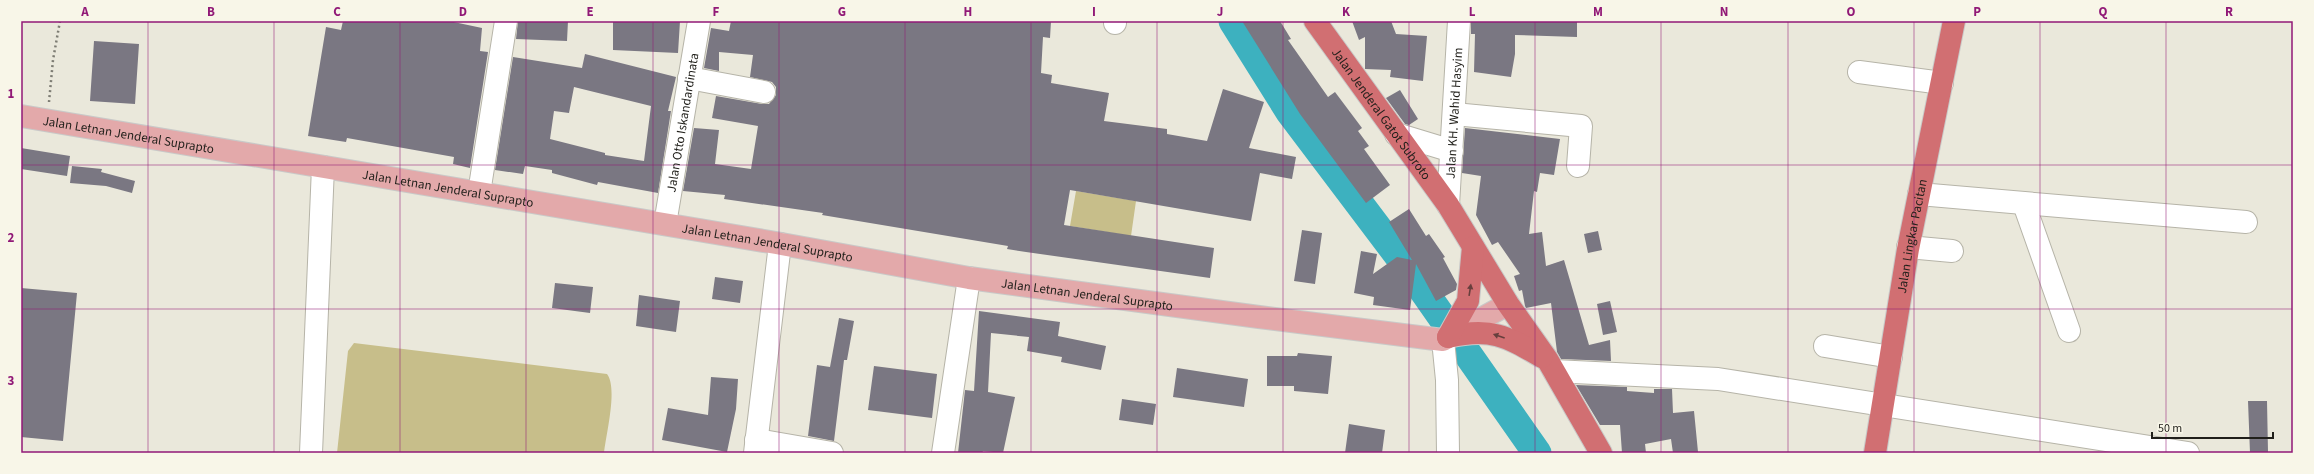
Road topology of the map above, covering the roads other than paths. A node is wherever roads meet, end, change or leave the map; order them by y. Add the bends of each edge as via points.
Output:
1 (506, 21) edge
2 (699, 21) edge
3 (1315, 21) edge
4 (1460, 21) edge
5 (1954, 21) edge
6 (1859, 72) dead end
7 (689, 78) junction
8 (1942, 83) junction
9 (764, 92) dead end
10 (1454, 114) junction
11 (21, 116) edge
12 (1396, 134) junction
13 (1452, 151) junction
14 (1578, 166) dead end
15 (323, 167) junction
16 (479, 193) junction
17 (1919, 194) junction
18 (2024, 204) junction
19 (1448, 205) junction
20 (2246, 222) dead end
21 (665, 224) junction
22 (780, 244) junction
23 (1473, 247) junction
24 (1908, 247) junction
25 (1952, 251) dead end
26 (969, 284) junction
27 (1508, 304) junction
28 (2069, 331) dead end
29 (1452, 334) junction
30 (1825, 346) dead end
31 (1891, 357) junction
32 (1550, 365) junction
33 (1883, 407) junction
34 (755, 446) edge
35 (311, 453) edge
36 (832, 453) edge
37 (943, 453) edge
38 (1448, 453) edge
39 (1601, 453) edge
40 (1875, 453) edge
41 (2188, 453) edge

1 - 16 street
2 - 7 street, Jalan Otto Iskandardinata
3 - 12 highway, Jalan Jenderal Gatot Subroto
4 - 10 street, Jalan KH. Wahid Hasyim
5 - 8 highway, Jalan Lingkar Pacitan
6 - 8 street
7 - 9 street
7 - 21 street, Jalan Otto Iskandardinata
8 - 17 highway, Jalan Lingkar Pacitan
10 - 13 street, Jalan KH. Wahid Hasyim
10 - 14 street via 1581,126
11 - 15 main road, Jalan Letnan Jenderal Suprapto
12 - 13 street
12 - 19 highway, Jalan Jenderal Gatot Subroto
13 - 19 street, Jalan KH. Wahid Hasyim
15 - 16 main road, Jalan Letnan Jenderal Suprapto
15 - 35 street
16 - 21 main road, Jalan Letnan Jenderal Suprapto
17 - 18 street
17 - 24 highway, Jalan Lingkar Pacitan
18 - 20 street
18 - 28 street
19 - 23 highway, Jalan Jenderal Gatot Subroto
21 - 22 main road, Jalan Letnan Jenderal Suprapto
22 - 26 main road, Jalan Letnan Jenderal Suprapto
22 - 34 street
23 - 27 highway, Jalan Jenderal Gatot Subroto
29 -> 23 highway via 1468,301
24 - 25 street
24 - 31 highway, Jalan Lingkar Pacitan
26 - 29 main road, Jalan Letnan Jenderal Suprapto
26 - 37 street
27 - 29 main road
27 - 32 highway, Jalan Jenderal Gatot Subroto
32 -> 29 highway via 1518,343 1494,334 1477,331
29 - 38 street via 1447,380
30 - 31 street
31 - 33 highway, Jalan Lingkar Pacitan
32 - 33 street via 1718,379
32 - 39 highway, Jalan Jenderal Gatot Subroto
33 - 40 highway, Jalan Lingkar Pacitan
33 - 41 street
34 - 36 street

